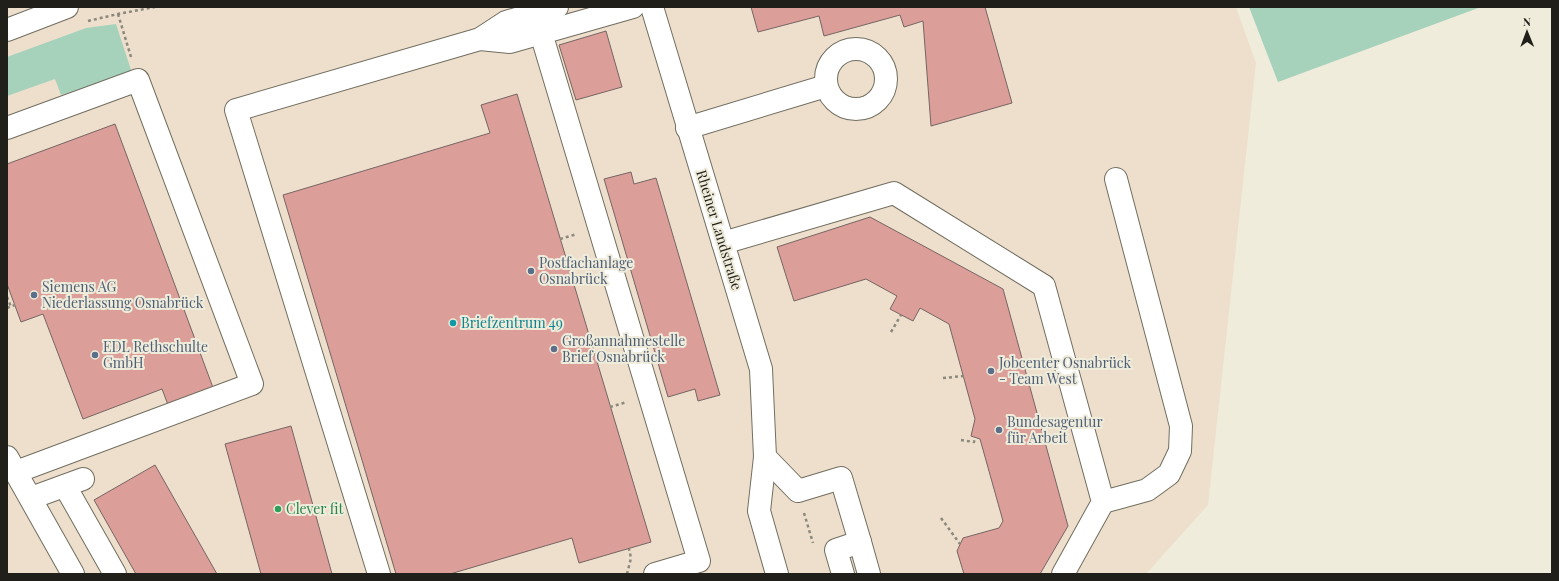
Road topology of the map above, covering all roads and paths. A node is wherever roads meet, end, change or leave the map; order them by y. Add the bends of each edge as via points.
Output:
1 (67, 7) edge
2 (557, 7) edge
3 (633, 7) edge
4 (652, 7) edge
5 (118, 14) dead end
6 (7, 30) edge
7 (541, 33) junction
8 (480, 39) junction
9 (138, 80) junction
10 (826, 86) dead end
11 (7, 128) edge
12 (687, 128) junction
13 (1116, 179) dead end
14 (723, 243) junction
15 (7, 297) edge
16 (15, 305) dead end
17 (11, 306) junction
18 (7, 308) edge
19 (901, 315) dead end
20 (891, 332) dead end
21 (964, 376) dead end
22 (943, 378) dead end
23 (975, 437) dead end
24 (961, 440) dead end
25 (765, 456) junction
26 (11, 465) edge
27 (798, 491) junction
28 (31, 498) junction
29 (1103, 502) junction
30 (941, 518) dead end
31 (860, 542) junction
32 (813, 544) dead end
33 (960, 544) dead end
34 (629, 548) dead end
35 (73, 574) edge
36 (115, 574) edge
37 (379, 574) edge
38 (627, 574) edge
39 (655, 574) edge
40 (778, 574) edge
41 (843, 574) edge
42 (870, 574) edge
43 (1063, 574) edge

1 - 6 street
2 - 8 street via 506,22
3 - 7 street
4 - 12 street, Rheiner Landstraße
5 - 9 path
7 - 8 street via 510,42
7 - 39 street via 699,561
8 - 37 street via 236,110
9 - 11 street
9 - 26 street via 252,384
10 - 12 street
12 - 14 street, Rheiner Landstraße
13 - 29 street via 1181,426 1180,451 1170,474 1147,490
14 - 25 street, Rheiner Landstraße via 761,369
14 - 29 street via 894,193 1044,286
15 - 17 path
16 - 17 path
17 - 18 path
19 - 20 path
21 - 22 path
23 - 24 path via 974,442
25 - 27 street
25 - 40 street, Rheiner Landstraße via 759,511
26 - 28 street
27 - 31 street via 841,478
27 - 32 path
28 - 35 street
28 - 36 street via 74,482
29 - 43 street
30 - 33 path
31 - 41 street via 836,550
31 - 42 street
34 - 38 path via 631,558

